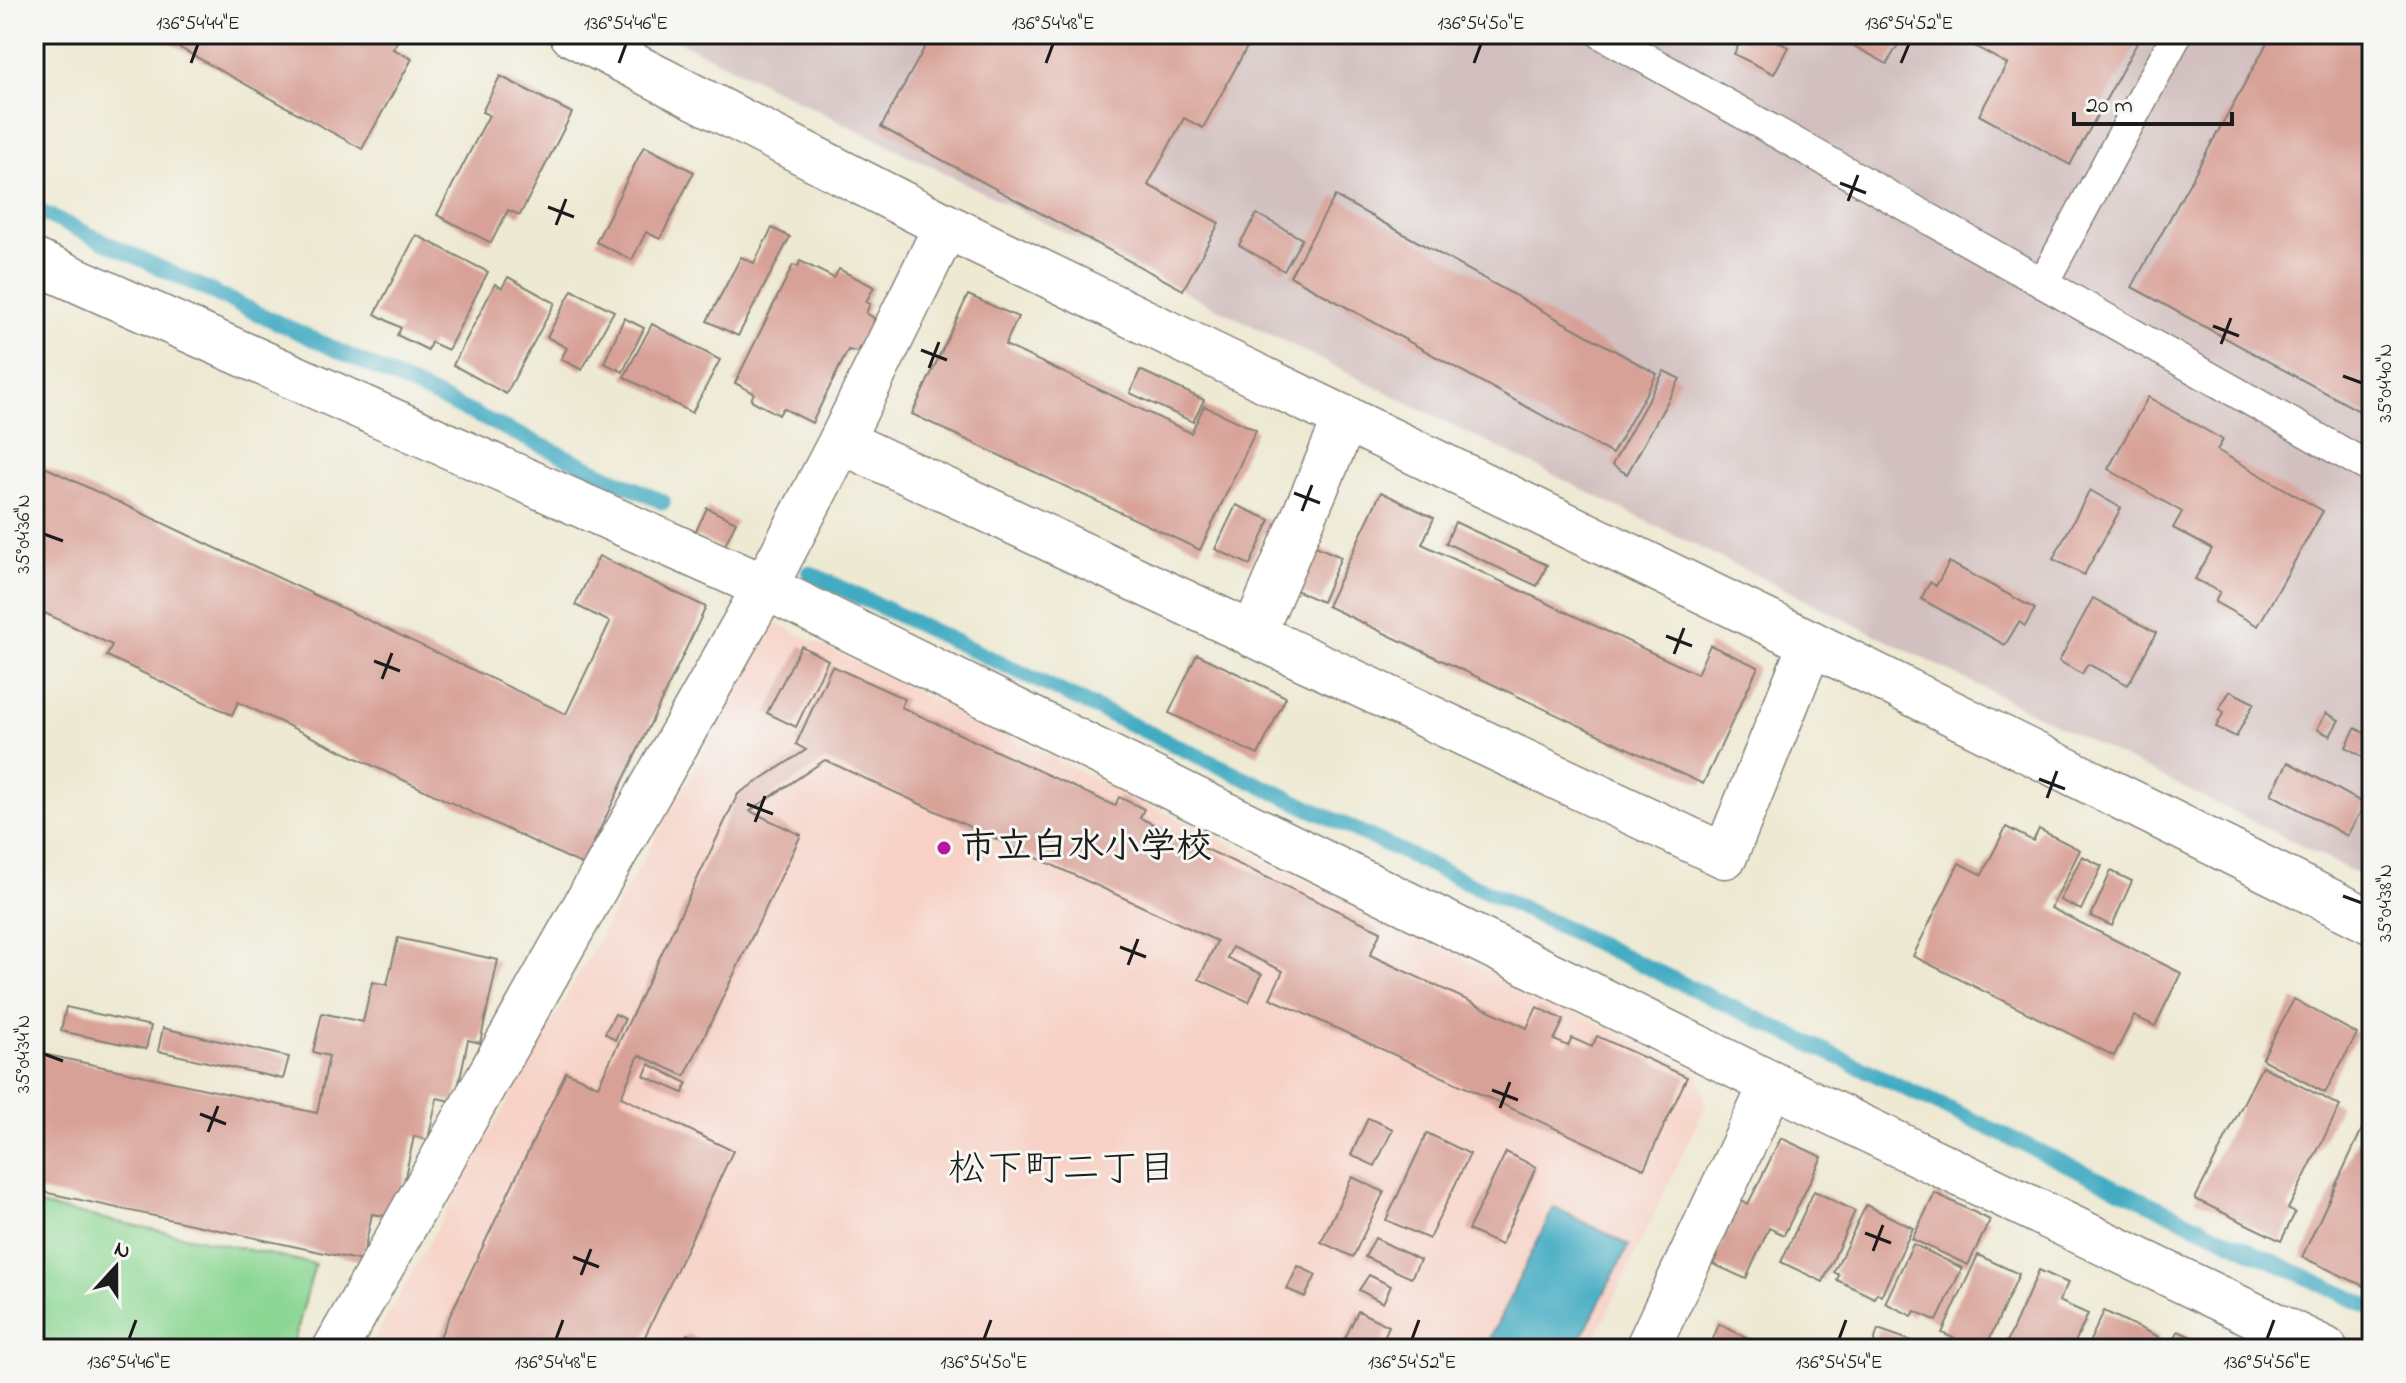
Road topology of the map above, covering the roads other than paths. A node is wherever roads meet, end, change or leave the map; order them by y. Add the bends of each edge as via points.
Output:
1 (572, 34) edge
2 (1602, 34) edge
3 (2177, 34) edge
4 (946, 226) junction
5 (34, 261) edge
6 (2043, 283) junction
7 (1346, 418) junction
8 (841, 441) junction
9 (2372, 469) edge
10 (765, 587) junction
11 (1253, 635) junction
12 (1811, 643) junction
13 (2372, 922) edge
14 (1772, 1084) junction
15 (335, 1349) edge
16 (1647, 1349) edge
17 (2325, 1349) edge

1 - 4 street
2 - 6 lane
3 - 6 lane
4 - 7 street
4 - 8 street
5 - 10 street
6 - 9 lane
7 - 11 street
7 - 12 street
8 - 10 street
8 - 11 street
10 - 14 street
10 - 15 street
11 - 12 street via 1725,856
12 - 13 street
14 - 16 street
14 - 17 street

